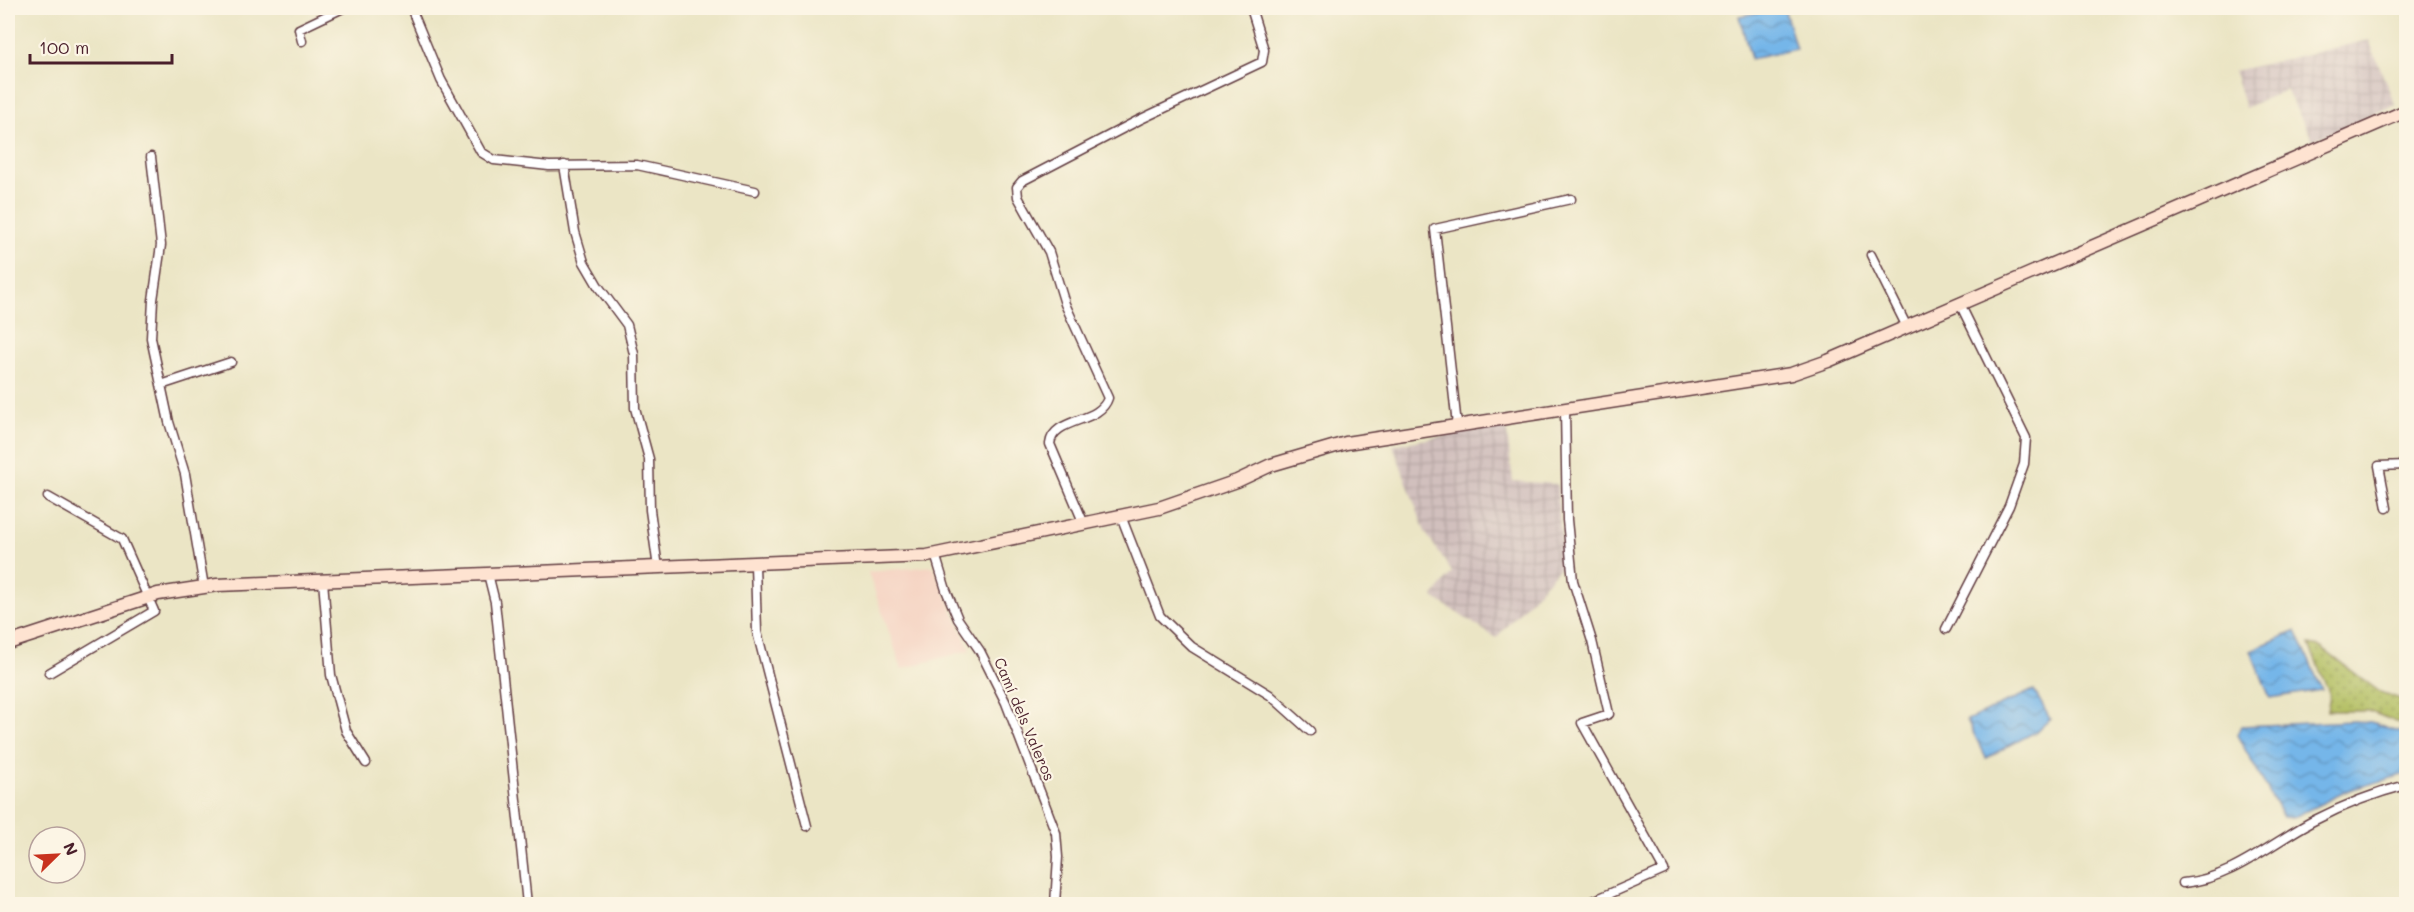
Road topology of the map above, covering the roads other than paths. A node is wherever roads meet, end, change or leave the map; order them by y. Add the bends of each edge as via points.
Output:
1 (343, 8) edge
2 (411, 8) edge
3 (1251, 8) edge
4 (302, 41) dead end
5 (2406, 111) edge
6 (151, 157) dead end
7 (564, 165) junction
8 (755, 191) dead end
9 (1571, 199) dead end
10 (1871, 255) dead end
11 (1960, 304) junction
12 (1907, 327) junction
13 (231, 362) dead end
14 (161, 385) junction
15 (1565, 410) junction
16 (1456, 425) junction
17 (2406, 465) edge
18 (48, 497) dead end
19 (2387, 508) dead end
20 (1121, 516) junction
21 (1084, 524) junction
22 (935, 554) junction
23 (755, 564) junction
24 (658, 568) junction
25 (488, 574) junction
26 (323, 580) junction
27 (204, 587) junction
28 (150, 597) junction
29 (1946, 629) dead end
30 (8, 643) edge
31 (49, 673) dead end
32 (1310, 731) dead end
33 (366, 763) dead end
34 (2406, 785) edge
35 (807, 826) dead end
36 (2182, 884) dead end
37 (527, 904) edge
38 (1055, 904) edge
39 (1586, 904) edge

1 - 4 street via 299,29
2 - 7 street via 441,80 481,152 494,160
3 - 21 street via 1264,50 1262,62 1139,120 1017,187 1018,197 1049,252 1065,304 1108,398 1097,413 1051,436 1050,444
5 - 11 main road
6 - 14 street via 161,245 152,338
7 - 8 street via 637,165
7 - 24 street via 584,262 630,335 635,408 649,459 650,510
9 - 16 street via 1435,229
10 - 12 street
11 - 12 main road
11 - 29 street via 2026,438 2024,464 2009,506
12 - 15 main road via 1791,374
13 - 14 street
14 - 27 street via 185,474
15 - 16 main road
15 - 39 street via 1567,520 1573,581 1609,714 1582,723 1664,870
16 - 20 main road via 1311,451 1195,496
17 - 19 street via 2379,466
18 - 28 street via 122,539
20 - 21 main road
20 - 32 street via 1160,616 1192,647 1270,695
21 - 22 main road
22 - 23 main road
22 - 38 street, Camí dels Valeros via 958,619 980,651 1006,703 1056,833
23 - 24 main road
23 - 35 street via 756,632
24 - 25 main road
25 - 26 main road
25 - 37 street via 495,602
26 - 27 main road
26 - 33 street via 331,675 346,731
27 - 28 main road
28 - 30 main road
28 - 31 street via 154,611
34 - 36 street via 2315,820 2249,862

